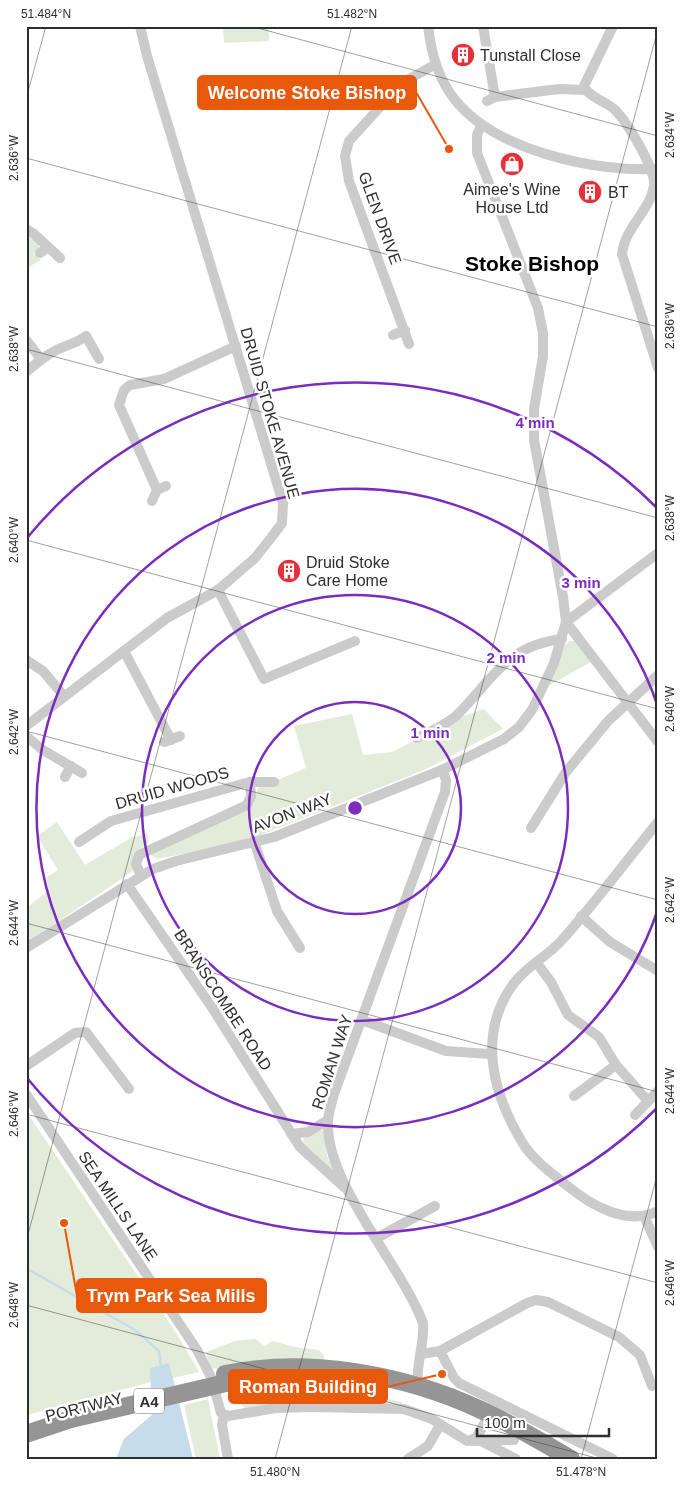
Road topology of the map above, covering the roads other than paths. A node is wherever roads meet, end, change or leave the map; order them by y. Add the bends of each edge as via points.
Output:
1 (140, 26) edge
2 (428, 26) edge
3 (483, 26) edge
4 (613, 26) edge
5 (436, 64) junction
6 (586, 90) junction
7 (482, 125) junction
8 (654, 169) edge
9 (26, 229) edge
10 (60, 258) dead end
11 (405, 330) junction
12 (393, 335) dead end
13 (26, 340) edge
14 (409, 344) dead end
15 (236, 346) junction
16 (99, 359) dead end
17 (41, 360) junction
18 (658, 368) edge
19 (26, 372) edge
20 (152, 501) dead end
21 (658, 554) edge
22 (218, 590) junction
23 (566, 622) junction
24 (562, 639) junction
25 (355, 642) dead end
26 (124, 651) junction
27 (26, 660) edge
28 (658, 675) edge
29 (64, 696) junction
30 (626, 702) junction
31 (26, 726) edge
32 (26, 736) edge
33 (417, 738) dead end
34 (172, 739) dead end
35 (658, 742) edge
36 (71, 766) junction
37 (442, 770) junction
38 (82, 773) dead end
39 (65, 777) dead end
40 (250, 782) junction
41 (274, 782) dead end
42 (658, 822) edge
43 (531, 828) dead end
44 (79, 842) dead end
45 (255, 844) junction
46 (141, 876) junction
47 (128, 884) junction
48 (581, 916) junction
49 (26, 948) edge
50 (300, 948) dead end
51 (536, 962) junction
52 (658, 971) edge
53 (362, 1020) junction
54 (490, 1054) junction
55 (616, 1065) junction
56 (26, 1066) edge
57 (128, 1083) dead end
58 (658, 1091) edge
59 (26, 1094) edge
60 (574, 1096) dead end
61 (648, 1101) junction
62 (635, 1115) dead end
63 (328, 1120) junction
64 (291, 1134) junction
65 (346, 1188) junction
66 (435, 1206) dead end
67 (658, 1211) edge
68 (644, 1216) junction
69 (377, 1238) junction
70 (658, 1246) edge
71 (440, 1351) junction
72 (421, 1354) junction
73 (225, 1378) junction
74 (401, 1382) junction
75 (652, 1386) dead end
76 (418, 1387) junction
77 (71, 1414) junction
78 (224, 1415) junction
79 (26, 1422) edge
80 (436, 1422) junction
81 (484, 1424) junction
82 (26, 1434) edge
83 (514, 1440) junction
84 (476, 1441) junction
85 (228, 1459) edge
86 (408, 1459) edge
87 (516, 1459) edge
88 (548, 1459) edge
89 (571, 1459) edge
90 (613, 1459) edge

1 - 15 street, DRUID STOKE AVENUE
2 - 5 street
3 - 6 street via 491,99 559,89
4 - 6 street via 586,80
5 - 7 street via 455,100
5 - 11 street, GLEN DRIVE via 402,83 349,141 345,156 349,181
6 - 8 street via 620,115
7 - 8 street via 524,145 579,162 623,169
7 - 23 street via 476,141 477,153 538,308 543,333 543,356 534,409 534,440
8 - 18 street via 652,194 625,236 622,254
9 - 10 street via 44,250
11 - 12 street
11 - 14 street, GLEN DRIVE
13 - 17 street
15 - 20 street via 164,379 130,385 120,398 118,406 162,488
15 - 22 street, DRUID STOKE AVENUE via 284,514 282,523 255,558
16 - 17 street via 86,336
17 - 19 street
21 - 23 street
22 - 25 street via 264,679
22 - 26 street, DRUID STOKE AVENUE via 167,618
23 - 24 street, AVON WAY
23 - 30 street
24 - 33 street via 538,644 510,657 455,716
24 - 37 street, AVON WAY via 541,693 519,727 490,748
26 - 29 street, DRUID STOKE AVENUE
26 - 34 street
27 - 29 street via 43,671
28 - 30 street
29 - 31 street, DRUID STOKE AVENUE
30 - 35 street
30 - 43 street via 566,772
32 - 36 street
36 - 38 street
36 - 39 street
37 - 45 street, AVON WAY
37 - 53 street, ROMAN WAY via 446,792
40 - 41 street, DRUID WOODS
40 - 44 street, DRUID WOODS via 111,821
40 - 46 street, DRUID WOODS via 251,796 247,805 139,854 136,864
42 - 48 street
45 - 46 street, AVON WAY via 176,861
45 - 50 street via 277,910
46 - 47 street, AVON WAY
47 - 49 street, AVON WAY
47 - 64 street, BRANSCOMBE ROAD via 211,1006
48 - 51 street via 553,949
48 - 52 street via 610,942
51 - 54 street via 514,983 502,1005
51 - 55 street via 565,1010 598,1037
53 - 54 street via 446,1051
53 - 63 street, ROMAN WAY via 334,1094
54 - 68 street via 501,1097 522,1144 580,1197 598,1208
55 - 60 street
55 - 61 street
56 - 57 street via 83,1031 90,1034
58 - 61 street
59 - 78 street, SEA MILLS LANE via 197,1350 211,1377 218,1408
61 - 62 street
63 - 64 street via 308,1132
63 - 65 street, ROMAN WAY via 334,1157
64 - 65 street, BRANSCOMBE ROAD via 310,1158
65 - 69 street, ROMAN WAY
66 - 69 street
67 - 68 street
68 - 70 street
69 - 72 street, ROMAN WAY via 423,1323
71 - 72 street
71 - 75 street via 527,1303 541,1300 619,1337 640,1356
71 - 90 street via 459,1383
72 - 74 street, ROMAN WAY
72 - 76 street, ROMAN WAY
73 - 74 highway, PORTWAY / A4 via 263,1368 300,1368 352,1372
73 - 77 highway, PORTWAY / A4, bridge
73 - 81 highway, PORTWAY / A4 via 349,1382 440,1404
74 - 76 highway, PORTWAY / A4
76 - 89 highway, PORTWAY / A4 via 482,1410
77 - 79 highway, PORTWAY / A4
77 - 82 highway, PORTWAY / A4
78 - 80 street via 286,1408 382,1408 409,1410
78 - 85 street, SEA MILLS LANE via 222,1425
80 - 84 street
80 - 86 street via 428,1446
81 - 83 highway, PORTWAY / A4
81 - 84 street
83 - 84 street
83 - 88 highway, PORTWAY / A4
84 - 87 street

